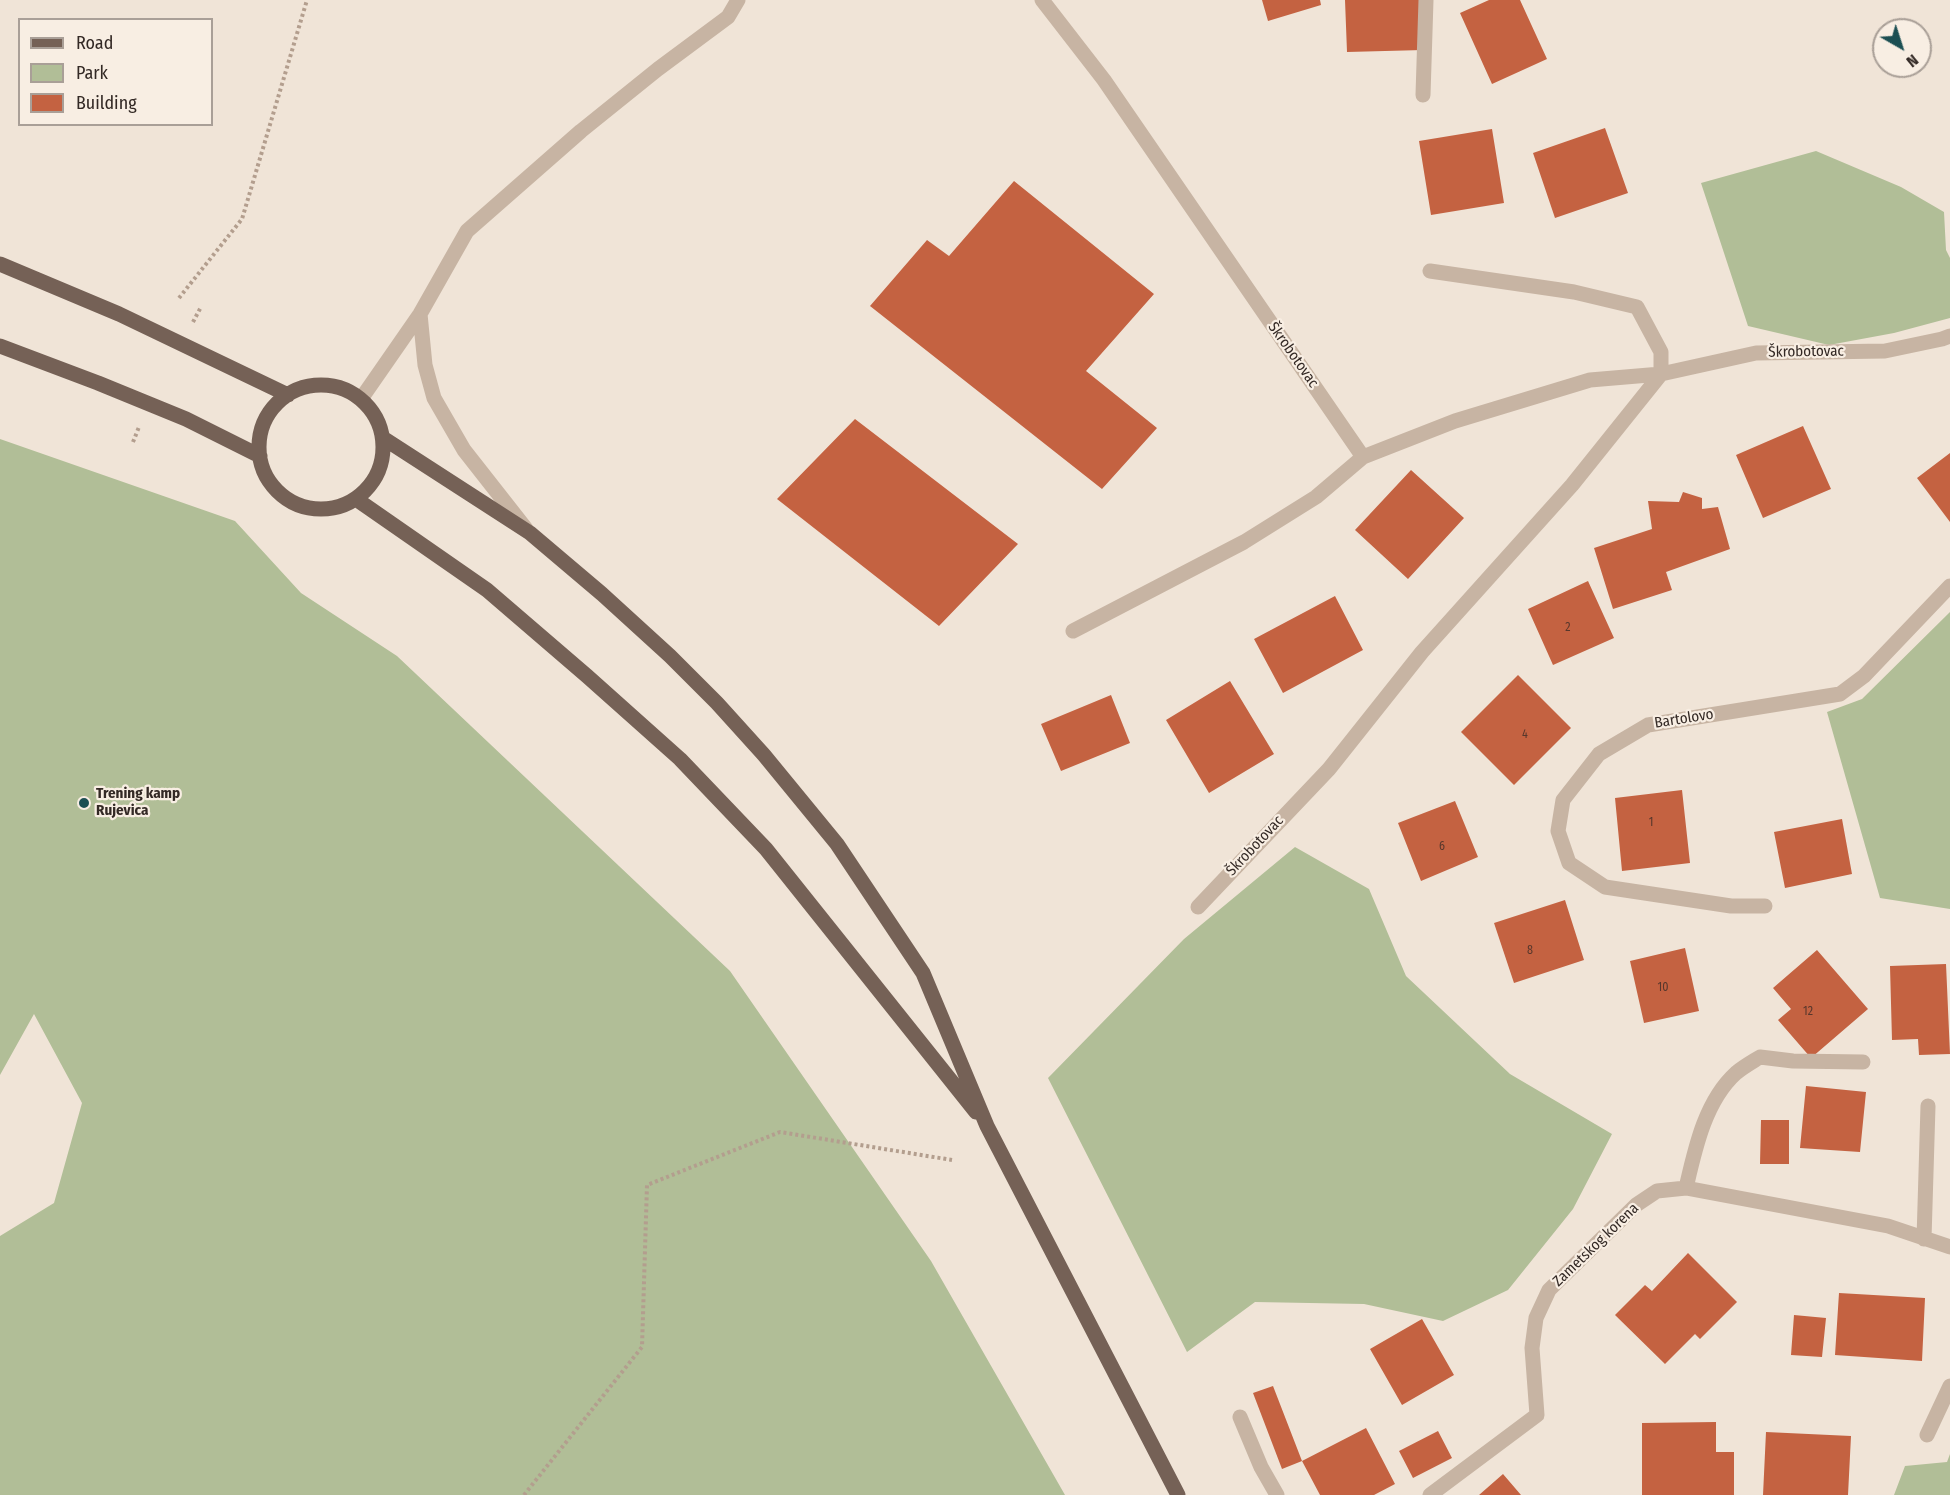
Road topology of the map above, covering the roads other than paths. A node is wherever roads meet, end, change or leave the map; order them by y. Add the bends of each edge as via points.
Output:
1 (738, 0) edge
2 (1042, 0) edge
3 (1426, 0) edge
4 (1423, 95) dead end
5 (0, 264) edge
6 (1430, 271) dead end
7 (420, 314) junction
8 (1950, 336) edge
9 (0, 346) edge
10 (1661, 374) junction
11 (288, 395) junction
12 (361, 399) junction
13 (383, 438) junction
14 (260, 456) junction
15 (1363, 457) junction
16 (356, 499) junction
17 (530, 533) junction
18 (1950, 586) edge
19 (1073, 631) dead end
20 (1765, 906) dead end
21 (1198, 907) dead end
22 (1863, 1062) dead end
23 (1928, 1106) dead end
24 (987, 1126) junction
25 (1686, 1188) junction
26 (1924, 1239) junction
27 (1950, 1247) edge
28 (1950, 1386) edge
29 (1240, 1417) dead end
30 (1926, 1435) dead end
31 (1178, 1495) edge
32 (1277, 1495) edge
33 (1430, 1495) edge

1 - 7 street via 728,17 615,104 467,231
2 - 15 street, Škrobotovac via 1104,80
3 - 4 street
5 - 11 main road via 119,314
6 - 10 street via 1574,292 1637,308 1661,352
7 - 12 street
7 - 17 street via 425,365 434,398 464,450
8 - 10 street, Škrobotovac via 1885,351 1756,353
9 - 14 main road via 186,419
10 - 15 street, Škrobotovac via 1590,380 1455,421
10 - 21 street, Škrobotovac via 1572,485 1422,652 1329,769
11 - 12 main road via 307,387 330,386
11 - 14 main road via 264,423
12 - 13 main road via 376,417
13 - 16 main road via 378,473
13 - 17 main road
14 - 16 main road via 273,488 302,507 324,510
15 - 19 street via 1316,497 1244,542
16 - 24 main road via 487,590 680,759 766,849
17 - 24 main road via 670,656 764,755 837,844 923,973
18 - 20 street, Bartolovo via 1864,676 1840,694 1648,725 1599,754 1563,800 1558,831 1569,862 1605,887 1731,906
22 - 25 street via 1760,1057 1736,1073 1712,1102
23 - 26 street
24 - 31 main road
25 - 26 street, Zametskog korena via 1888,1226
25 - 33 street, Zametskog korena via 1657,1191 1635,1205 1549,1290 1536,1318 1532,1348 1537,1415
26 - 27 street, Zametskog korena
28 - 30 street
29 - 32 street

